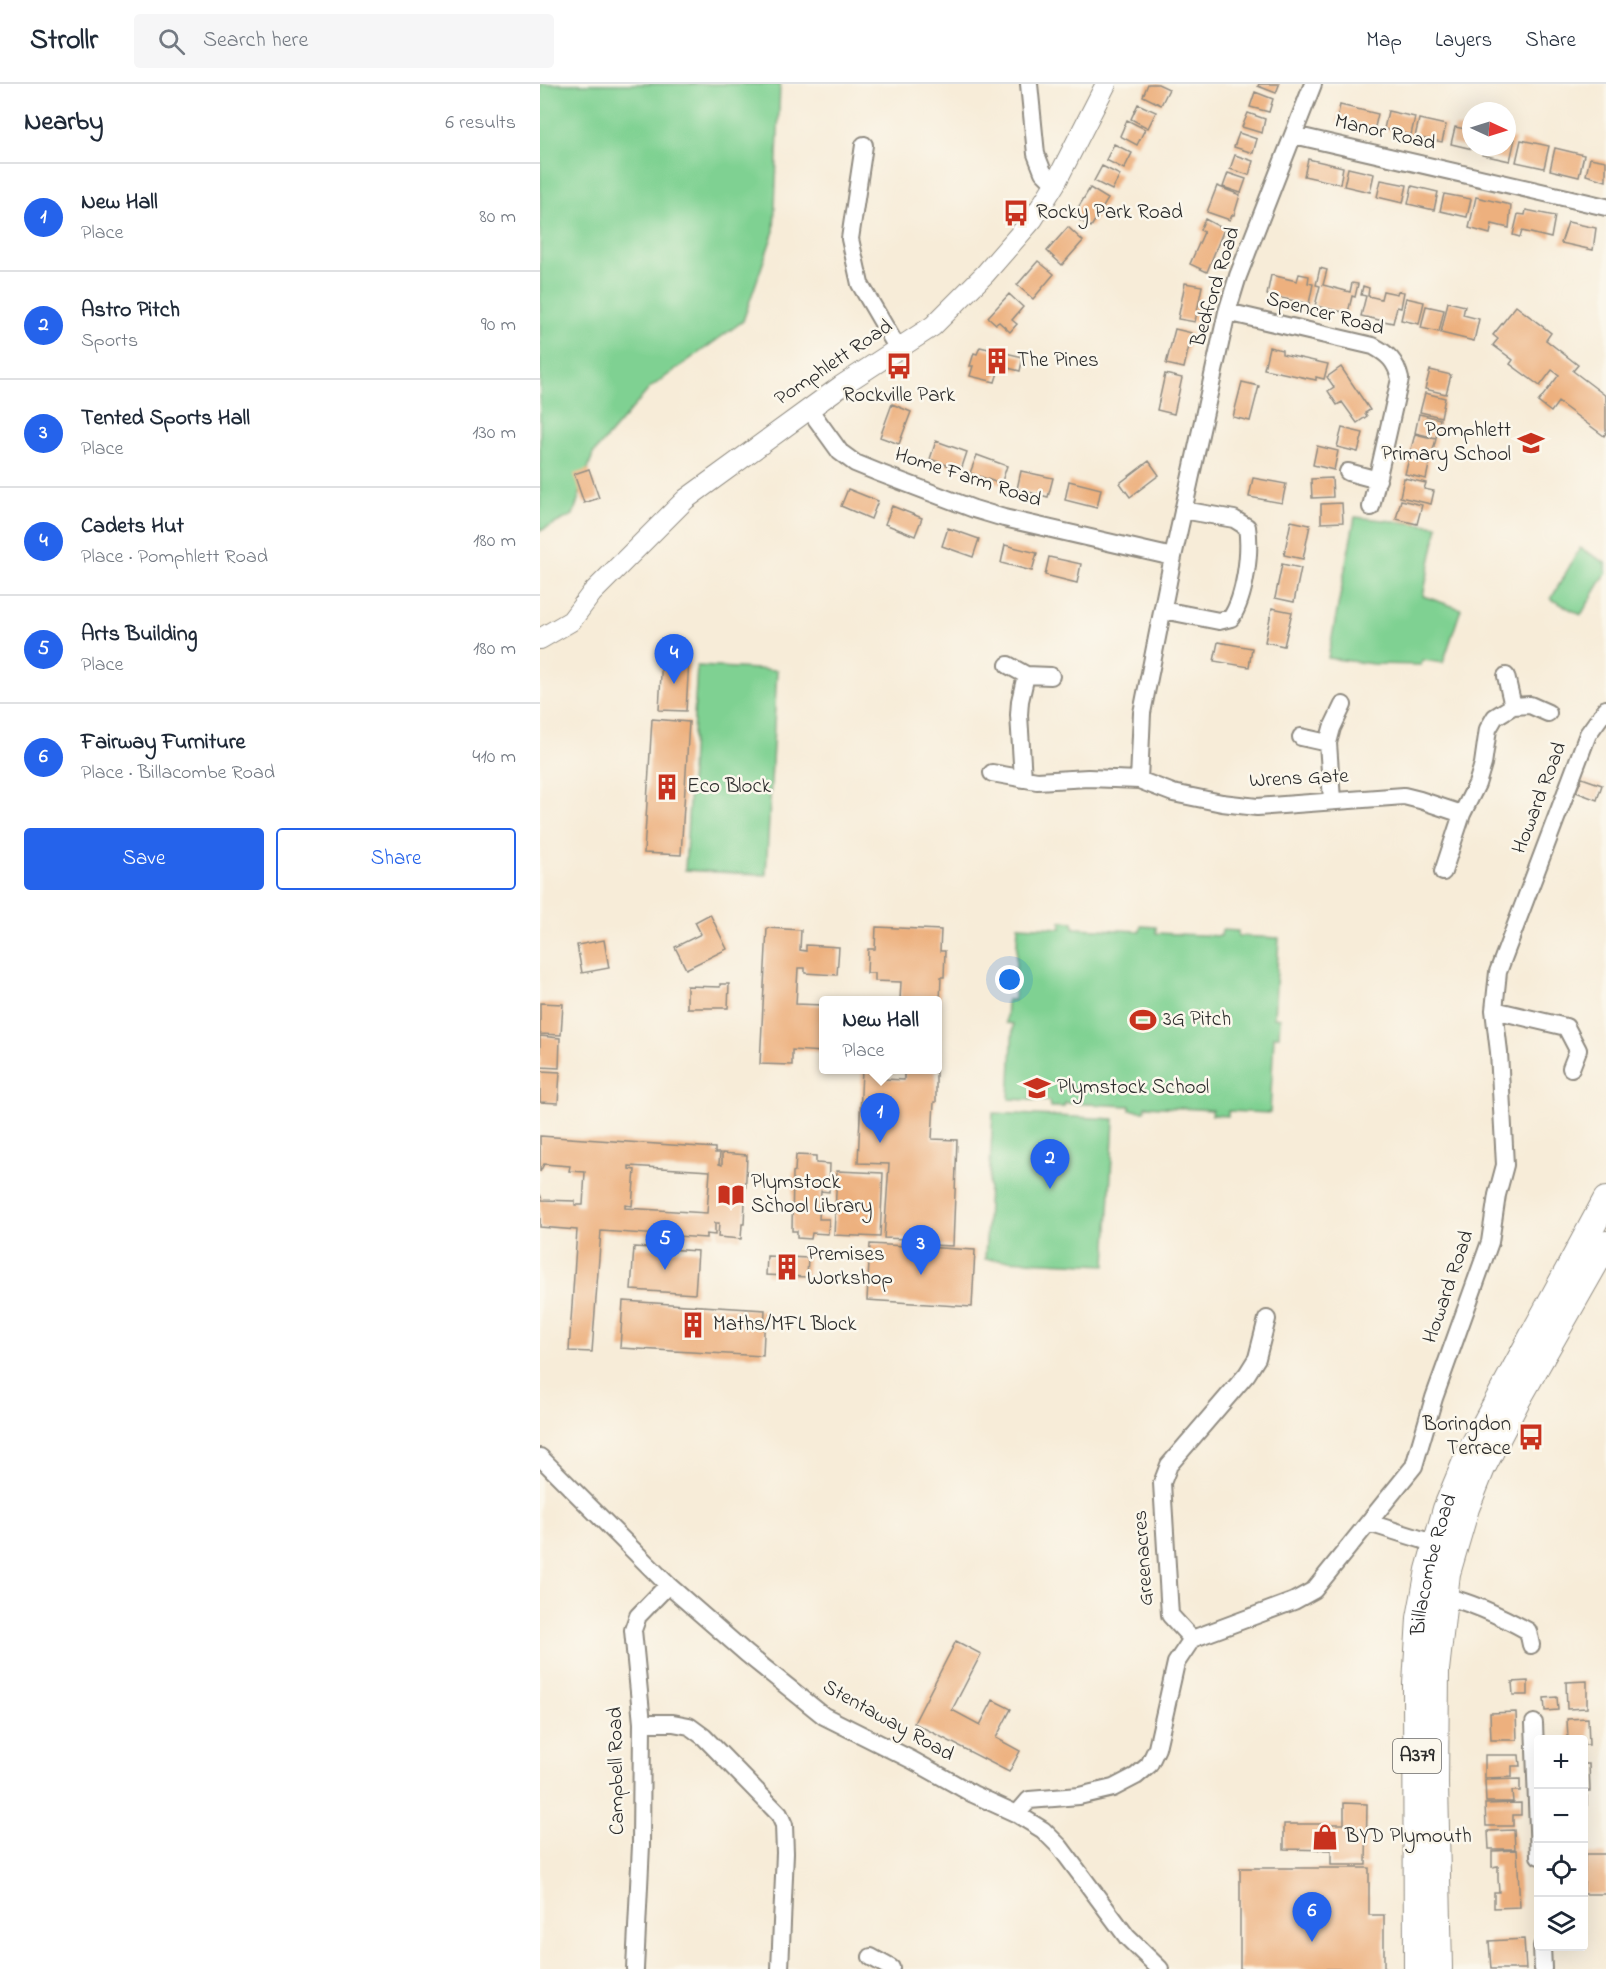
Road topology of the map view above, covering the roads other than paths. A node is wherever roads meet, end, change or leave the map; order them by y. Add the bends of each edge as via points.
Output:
1 (1029, 84) edge
2 (1106, 84) edge
3 (1312, 84) edge
4 (1294, 135) junction
5 (864, 146) dead end
6 (1055, 184) junction
7 (1606, 207) edge
8 (1227, 312) junction
9 (898, 349) junction
10 (809, 409) junction
11 (1348, 472) dead end
12 (1378, 480) junction
13 (1371, 507) dead end
14 (1183, 510) junction
15 (1173, 557) junction
16 (1163, 610) junction
17 (540, 639) edge
18 (1008, 665) dead end
19 (1026, 675) junction
20 (1052, 676) dead end
21 (1506, 676) dead end
22 (1343, 705) dead end
23 (1513, 706) junction
24 (1606, 709) edge
25 (1548, 713) dead end
26 (1301, 736) dead end
27 (1328, 743) junction
28 (992, 773) dead end
29 (1023, 779) junction
30 (1139, 780) junction
31 (1332, 800) junction
32 (1462, 814) junction
33 (1443, 872) dead end
34 (1494, 1010) junction
35 (1571, 1068) dead end
36 (1606, 1200) edge
37 (1606, 1244) edge
38 (1267, 1319) dead end
39 (540, 1457) edge
40 (1368, 1523) junction
41 (1436, 1544) junction
42 (668, 1585) junction
43 (1443, 1596) junction
44 (1192, 1639) junction
45 (1531, 1645) dead end
46 (642, 1723) junction
47 (1534, 1723) dead end
48 (1017, 1814) junction
49 (1539, 1843) edge
50 (1542, 1951) edge
51 (871, 1957) dead end
52 (635, 1969) edge
53 (780, 1969) edge
54 (892, 1969) edge
55 (1160, 1969) edge
56 (1417, 1969) edge
57 (1439, 1969) edge
58 (1543, 1969) edge

1 - 6 street via 1036,154 1043,172
2 - 6 street, Pomphlett Road
3 - 4 street, Bedford Road
4 - 7 street, Manor Road
4 - 8 street, Bedford Road
5 - 9 street via 850,239 860,284
6 - 9 street, Pomphlett Road via 1033,219 985,274 933,326
8 - 12 street, Spencer Road via 1373,346 1389,355 1400,379
8 - 14 street, Bedford Road
9 - 10 street, Pomphlett Road
10 - 15 street, Home Farm Road via 840,452 882,474 1004,518
10 - 17 street, Pomphlett Road via 686,499 592,593 571,621
11 - 12 street
12 - 13 street, Spencer Road
14 - 15 street, Bedford Road
14 - 16 street via 1234,519 1247,527 1250,543 1238,607 1231,618 1219,621
15 - 16 street, Bedford Road
16 - 30 street, Bedford Road via 1142,713
18 - 19 street
19 - 20 street
19 - 29 street via 1019,715
21 - 23 street
22 - 27 street
23 - 25 street via 1530,705
23 - 32 street via 1495,717 1488,729 1484,764
24 - 34 street, Howard Road via 1588,734 1498,972
26 - 27 street
27 - 31 street
28 - 29 street, Wrens Gate
29 - 30 street, Wrens Gate
30 - 31 street, Wrens Gate via 1173,793 1257,807
31 - 32 street, Wrens Gate via 1404,796
32 - 33 street
34 - 35 street via 1566,1027 1578,1050
34 - 40 street, Howard Road via 1505,1164 1490,1242 1414,1466
36 - 41 main road, Billacombe Road / A379 via 1469,1454
37 - 43 main road, Billacombe Road / A379 via 1482,1468 1466,1508
38 - 44 street, Greenacres via 1257,1358 1247,1374 1169,1465 1162,1483 1170,1615
39 - 42 street, Stentaway Road
40 - 41 street
40 - 44 street via 1314,1590
41 - 56 main road, Billacombe Road / A379 via 1420,1618 1416,1684
42 - 46 street, Campbell Road via 638,1616 633,1630
42 - 48 street, Stentaway Road via 824,1716
43 - 45 street via 1502,1616 1528,1631
43 - 57 main road, Billacombe Road / A379 via 1436,1670
44 - 48 street via 1176,1663 1157,1748 1149,1765 1113,1788 1079,1796 1029,1800
46 - 52 street, Campbell Road
46 - 53 street via 689,1726 779,1814 784,1825 785,1854
47 - 49 street
48 - 55 street, Stentaway Road via 1043,1830 1060,1847 1126,1937
50 - 58 street
51 - 54 street

